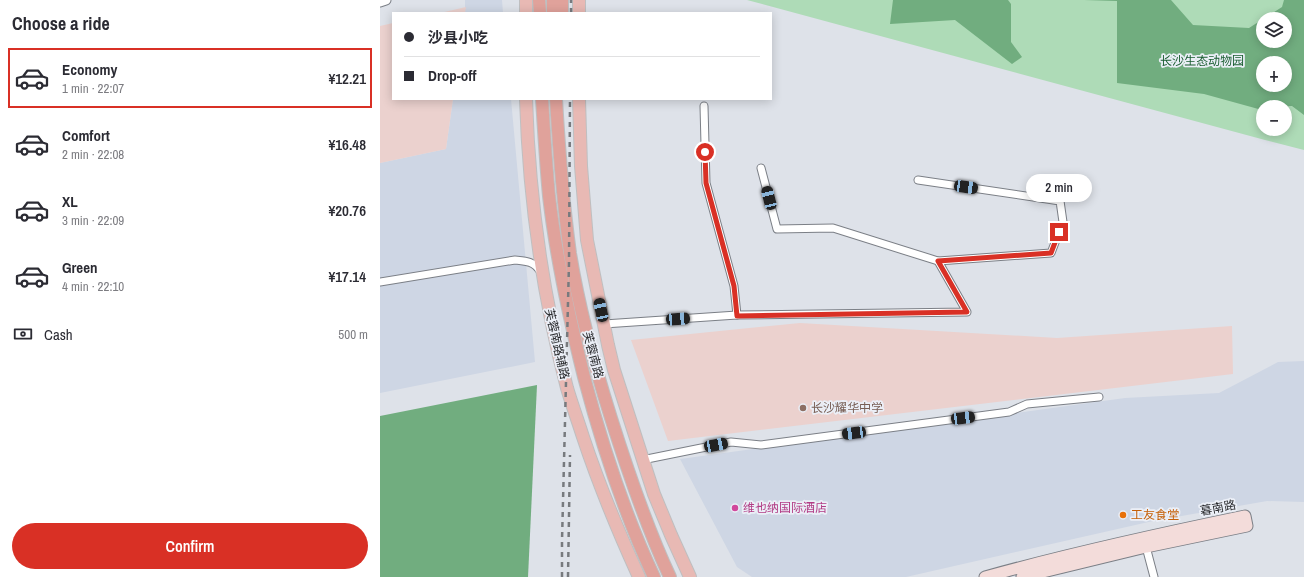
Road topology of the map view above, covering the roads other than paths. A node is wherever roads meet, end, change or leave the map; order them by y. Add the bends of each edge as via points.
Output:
1 (386, 0) edge
2 (526, 0) edge
3 (553, 0) edge
4 (562, 0) edge
5 (579, 0) edge
6 (380, 2) edge
7 (526, 12) edge
8 (553, 12) edge
9 (562, 12) edge
10 (579, 12) edge
11 (526, 100) edge
12 (542, 100) edge
13 (556, 100) edge
14 (561, 100) edge
15 (579, 100) edge
16 (704, 106) dead end
17 (761, 168) dead end
18 (562, 171) junction
19 (918, 180) dead end
20 (938, 261) junction
21 (543, 276) junction
22 (380, 282) edge
23 (737, 316) junction
24 (604, 324) junction
25 (1098, 397) dead end
26 (642, 460) junction
27 (1145, 542) junction
28 (639, 577) edge
29 (654, 577) edge
30 (670, 577) edge
31 (690, 577) edge
32 (985, 577) edge
33 (1022, 577) edge
34 (1154, 577) edge

1 - 6 street
2 - 7 main road
3 - 8 highway
4 - 9 highway
5 - 10 main road
11 - 21 main road, 芙蓉南路辅路 via 529,174
12 - 29 highway, 芙蓉南路 via 555,240 577,349 608,458
13 - 18 highway, 芙蓉南路
14 - 18 highway
15 - 24 main road via 587,240
16 - 23 street via 706,183 734,286
17 - 20 street via 777,229 833,228
18 - 30 highway, 芙蓉南路 via 570,253 596,371 633,486
19 - 20 street via 1060,201 1063,222 1051,253
20 - 23 street via 967,312
21 - 22 street via 533,263 515,260
21 - 28 main road, 芙蓉南路辅路 via 568,390 599,482
23 - 24 street
24 - 26 main road via 614,370
25 - 26 street via 1027,404 1010,412 761,445 731,442
26 - 31 main road
27 - 27 main road, 暮南路 via 1248,526 1245,516
27 - 32 main road, 暮南路 via 1060,556
27 - 33 main road, 暮南路
27 - 34 street

